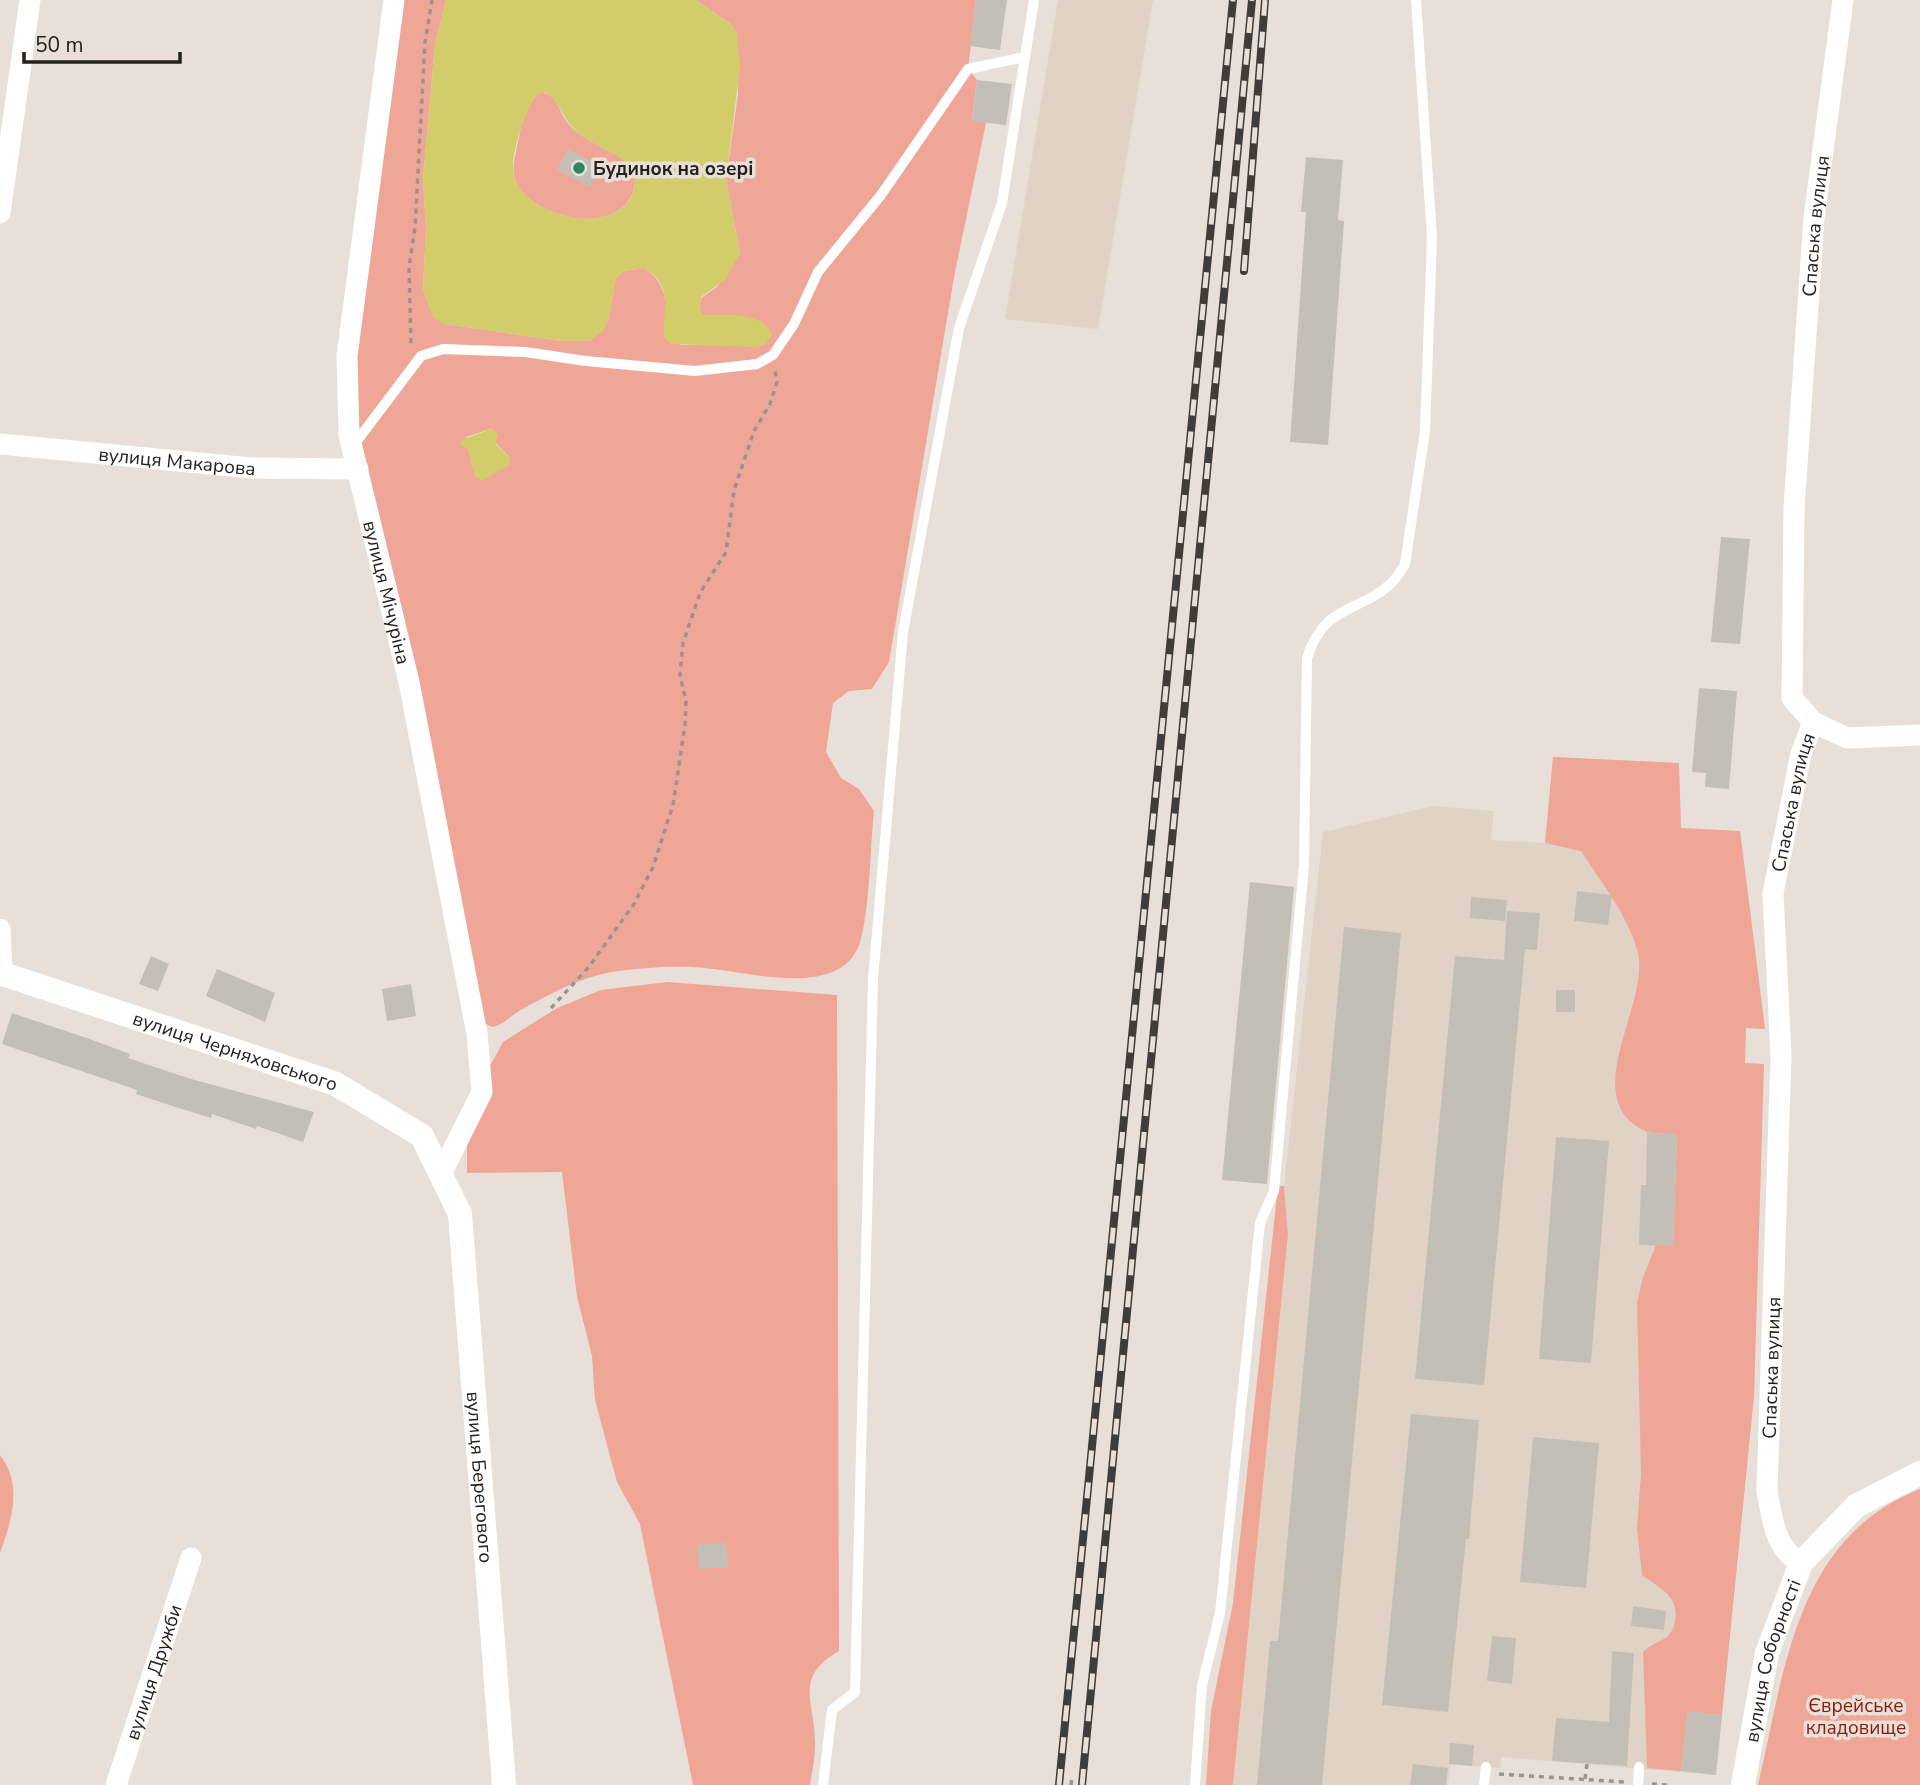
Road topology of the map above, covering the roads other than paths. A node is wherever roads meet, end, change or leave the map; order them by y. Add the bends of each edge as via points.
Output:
1 (30, 0) edge
2 (394, 0) edge
3 (1034, 0) edge
4 (1416, 0) edge
5 (1843, 0) edge
6 (1025, 57) junction
7 (0, 213) edge
8 (0, 444) edge
9 (352, 446) junction
10 (358, 469) junction
11 (1813, 722) junction
12 (1920, 735) edge
13 (0, 929) edge
14 (1, 973) edge
15 (441, 1174) junction
16 (1920, 1473) edge
17 (191, 1558) dead end
18 (1801, 1563) junction
19 (1486, 1767) dead end
20 (1639, 1768) dead end
21 (1638, 1784) edge
22 (116, 1785) edge
23 (504, 1785) edge
24 (823, 1785) edge
25 (1195, 1785) edge
26 (1484, 1785) edge
27 (1743, 1785) edge

1 - 7 street
2 - 9 street, вулиця Мічуріна via 347,356
3 - 6 lane
4 - 25 lane via 1432,238 1425,430 1405,564 1383,592 1332,616 1320,629 1307,659 1304,865 1274,1191 1260,1223 1220,1613 1202,1685
5 - 11 street, Спаська вулиця via 1814,218 1794,508 1792,698
6 - 9 lane via 968,69 881,195 818,272 774,355 757,364 695,370 526,352 443,349 421,356
6 - 24 lane via 1002,203 959,328 904,632 873,979 855,1692 832,1710
8 - 10 street, вулиця Макарова via 251,468
9 - 10 street, вулиця Мічуріна
10 - 15 street, вулиця Мічуріна via 409,682 477,1034 482,1092
11 - 12 street via 1847,737
11 - 18 street, Спаська вулиця via 1801,754 1773,893 1781,1056 1767,1491 1778,1537 1788,1555
13 - 14 street
14 - 15 street, вулиця Черняховського via 336,1084 422,1136
15 - 23 street, вулиця Берегового via 460,1214
16 - 18 street, вулиця Соборності via 1857,1506
17 - 22 street, вулиця Дружби
18 - 27 street, вулиця Соборності via 1767,1653
19 - 26 lane
20 - 21 lane

